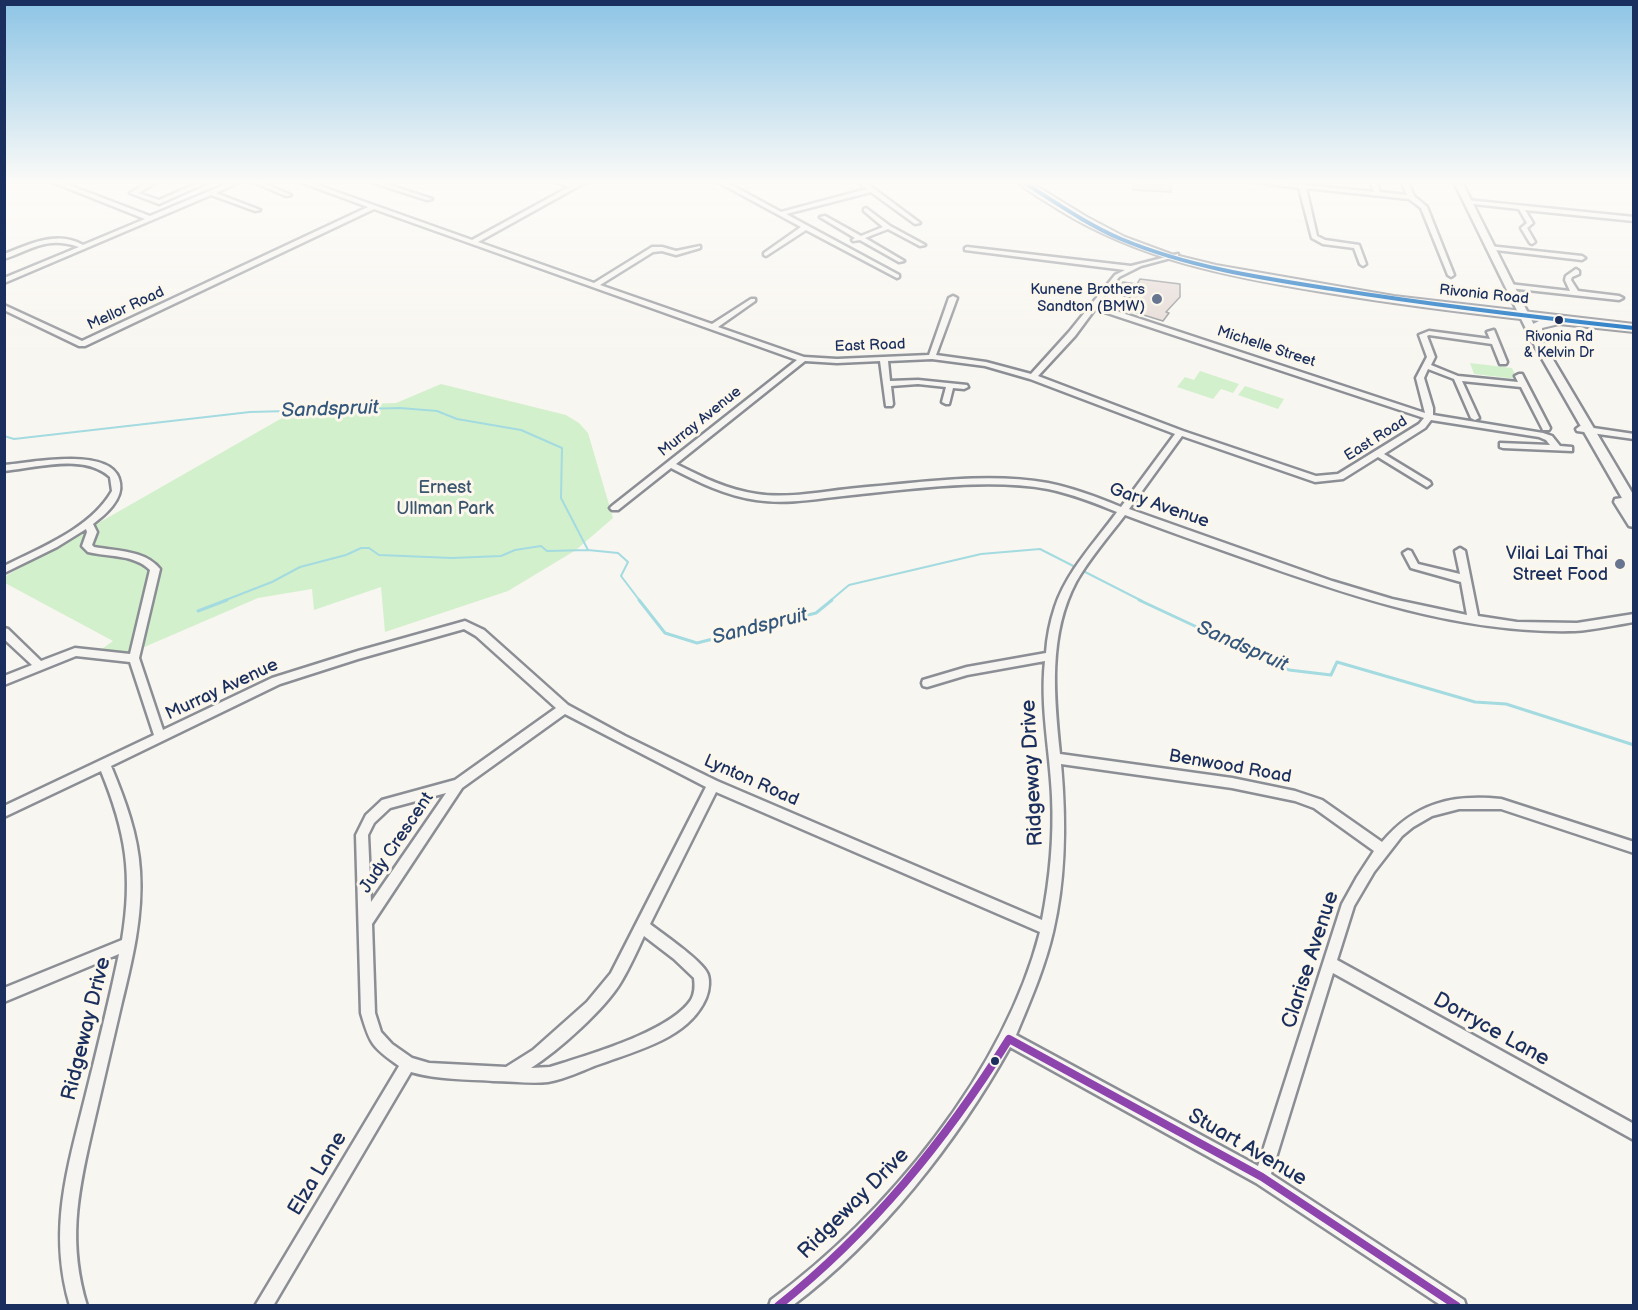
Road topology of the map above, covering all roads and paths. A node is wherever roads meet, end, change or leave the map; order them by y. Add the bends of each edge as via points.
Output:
1 (43, 243) edge
2 (76, 243) edge
3 (85, 243) edge
4 (92, 243) edge
5 (296, 243) edge
6 (475, 243) edge
7 (782, 243) edge
8 (837, 243) edge
9 (846, 243) edge
10 (868, 243) edge
11 (918, 243) edge
12 (1333, 243) edge
13 (1438, 243) edge
14 (1487, 243) edge
15 (1140, 244) joint
16 (80, 245) junction
17 (841, 245) junction
18 (922, 245) dead end
19 (698, 247) dead end
20 (1489, 248) junction
21 (967, 249) dead end
22 (766, 254) dead end
23 (1170, 255) junction
24 (4, 257) edge
25 (1582, 258) dead end
26 (901, 261) dead end
27 (1363, 264) dead end
28 (1134, 267) junction
29 (1576, 271) dead end
30 (1451, 275) dead end
31 (897, 276) dead end
32 (4, 277) edge
33 (4, 281) edge
34 (595, 285) junction
35 (1509, 286) junction
36 (1575, 293) junction
37 (953, 298) dead end
38 (1619, 298) dead end
39 (753, 300) dead end
40 (1094, 306) junction
41 (4, 307) edge
42 (1523, 313) junction
43 (1577, 322) junction
44 (1634, 326) edge
45 (713, 327) junction
46 (1491, 332) dead end
47 (1537, 341) junction
48 (1494, 342) junction
49 (932, 357) junction
50 (803, 359) junction
51 (884, 359) junction
52 (1503, 362) dead end
53 (1427, 366) junction
54 (1519, 376) dead end
55 (1033, 378) junction
56 (1457, 378) junction
57 (888, 384) junction
58 (1523, 385) junction
59 (950, 386) junction
60 (964, 387) dead end
61 (946, 402) dead end
62 (889, 404) dead end
63 (1429, 417) junction
64 (1475, 418) dead end
65 (1546, 428) dead end
66 (1585, 430) junction
67 (1180, 433) junction
68 (1634, 437) edge
69 (1503, 445) dead end
70 (1557, 448) junction
71 (1569, 449) dead end
72 (1378, 454) junction
73 (670, 464) junction
74 (4, 468) edge
75 (1427, 484) dead end
76 (615, 508) dead end
77 (1634, 508) edge
78 (1125, 512) junction
79 (1634, 523) edge
80 (89, 525) junction
81 (1460, 551) dead end
82 (1408, 553) dead end
83 (4, 570) edge
84 (1464, 579) junction
85 (1634, 618) edge
86 (1473, 619) junction
87 (465, 625) joint
88 (4, 632) edge
89 (1052, 656) junction
90 (134, 658) junction
91 (39, 666) junction
92 (4, 681) edge
93 (927, 683) dead end
94 (564, 708) junction
95 (160, 737) junction
96 (1055, 759) junction
97 (104, 764) junction
98 (458, 784) junction
99 (713, 785) junction
100 (4, 813) edge
101 (1634, 848) edge
102 (1383, 850) junction
103 (365, 922) junction
104 (642, 927) junction
105 (1048, 929) junction
106 (129, 944) junction
107 (1329, 963) junction
108 (4, 995) edge
109 (1009, 1039) junction
110 (408, 1064) junction
111 (508, 1074) junction
112 (1634, 1133) edge
113 (1262, 1178) junction
114 (79, 1305) edge
115 (263, 1305) edge
116 (777, 1305) edge
117 (1458, 1305) edge

1 - 24 street
2 - 16 street
3 - 16 street
4 - 33 street
5 - 41 street, Mellor Road via 85,343 79,344
6 - 34 street, East Road
7 - 22 street
8 - 17 street
9 - 17 street
10 - 26 street
11 - 18 street
12 - 27 street via 1357,246
13 - 30 street
14 - 20 main road
15 - 23 main road, Rivonia Road
15 - 28 main road via 1148,256
16 - 32 street
17 - 31 street
19 - 34 street via 676,253 652,249
20 - 25 street
20 - 35 main road
21 - 28 street
23 - 28 street
23 - 42 main road, Rivonia Road via 1235,272 1398,302
28 - 40 street via 1114,278
29 - 36 street via 1568,280
34 - 45 street, East Road
35 - 36 street
35 - 42 main road
36 - 38 street
37 - 49 street
39 - 45 street
40 - 55 street
40 - 63 street, Michelle Street
42 - 43 main road, Rivonia Road
42 - 44 main road, Rivonia Road
42 - 47 main road
43 - 44 main road, Rivonia Road
43 - 47 main road via 1537,324
45 - 50 street, East Road
46 - 48 street
47 - 66 main road
48 - 52 street
48 - 53 street via 1425,334 1431,357
49 - 51 street, East Road
49 - 55 street, East Road via 969,360
50 - 51 street, East Road
50 - 73 street, Murray Avenue
51 - 57 street
53 - 56 street
53 - 63 street via 1420,375
54 - 58 street
55 - 67 street, East Road
56 - 58 street
56 - 64 street
57 - 59 street
57 - 62 street
58 - 65 street
59 - 60 street
59 - 61 street
63 - 70 street, Michelle Street via 1540,435 1549,438
63 - 72 street, East Road via 1422,426
66 - 68 street
66 - 77 main road
66 - 79 main road
67 - 72 street, East Road via 1315,478 1340,477
67 - 78 street, Ridgeway Drive
69 - 70 street
70 - 71 street
72 - 75 street
73 - 76 street, Murray Avenue
73 - 78 street, Gary Avenue via 754,498 981,482 1052,488
74 - 80 street via 87,462 98,465 117,480 117,486 109,506
78 - 86 street, Gary Avenue via 1332,583
78 - 89 street, Ridgeway Drive via 1073,579 1059,604
80 - 83 street
80 - 90 street via 92,532 87,546 91,550 135,558 155,569
81 - 84 street
82 - 84 street via 1413,566
84 - 86 street
85 - 86 street, Gary Avenue via 1582,627
87 - 94 street, Lynton Road via 480,633
87 - 95 street, Murray Avenue via 305,670
88 - 91 street
89 - 93 street via 967,671
89 - 96 street, Ridgeway Drive via 1050,717
90 - 91 street via 75,652
90 - 95 street
91 - 92 street
94 - 98 street, Judy Crescent
94 - 99 street, Lynton Road
95 - 97 street, Murray Avenue
96 - 102 street, Benwood Road via 1232,783 1295,796 1318,804
96 - 105 street, Ridgeway Drive via 1059,843
97 - 100 street, Murray Avenue
97 - 106 street, Ridgeway Drive via 119,799 132,848 134,897
98 - 103 street, Judy Crescent
98 - 103 street, Judy Crescent via 386,804 370,819 362,835
99 - 104 street
99 - 105 street, Lynton Road
101 - 102 street, Clarise Avenue via 1519,809 1486,802 1420,815
102 - 107 street, Clarise Avenue via 1348,904
103 - 110 street, Judy Crescent via 366,1001 371,1027 387,1050
104 - 111 street via 616,978 592,1007 538,1055
104 - 111 street, Judy Crescent via 701,975 702,993 690,1011 656,1036 561,1071 536,1076
105 - 109 street, Ridgeway Drive via 1027,998
106 - 108 street
106 - 114 street, Ridgeway Drive via 71,1187 66,1253
107 - 112 street, Dorryce Lane
107 - 113 street, Clarise Avenue
109 - 113 street, Stuart Avenue
109 - 116 street, Ridgeway Drive via 972,1100 917,1174 826,1265
110 - 111 street, Judy Crescent via 429,1070
110 - 115 street, Elza Lane
113 - 117 street, Stuart Avenue

